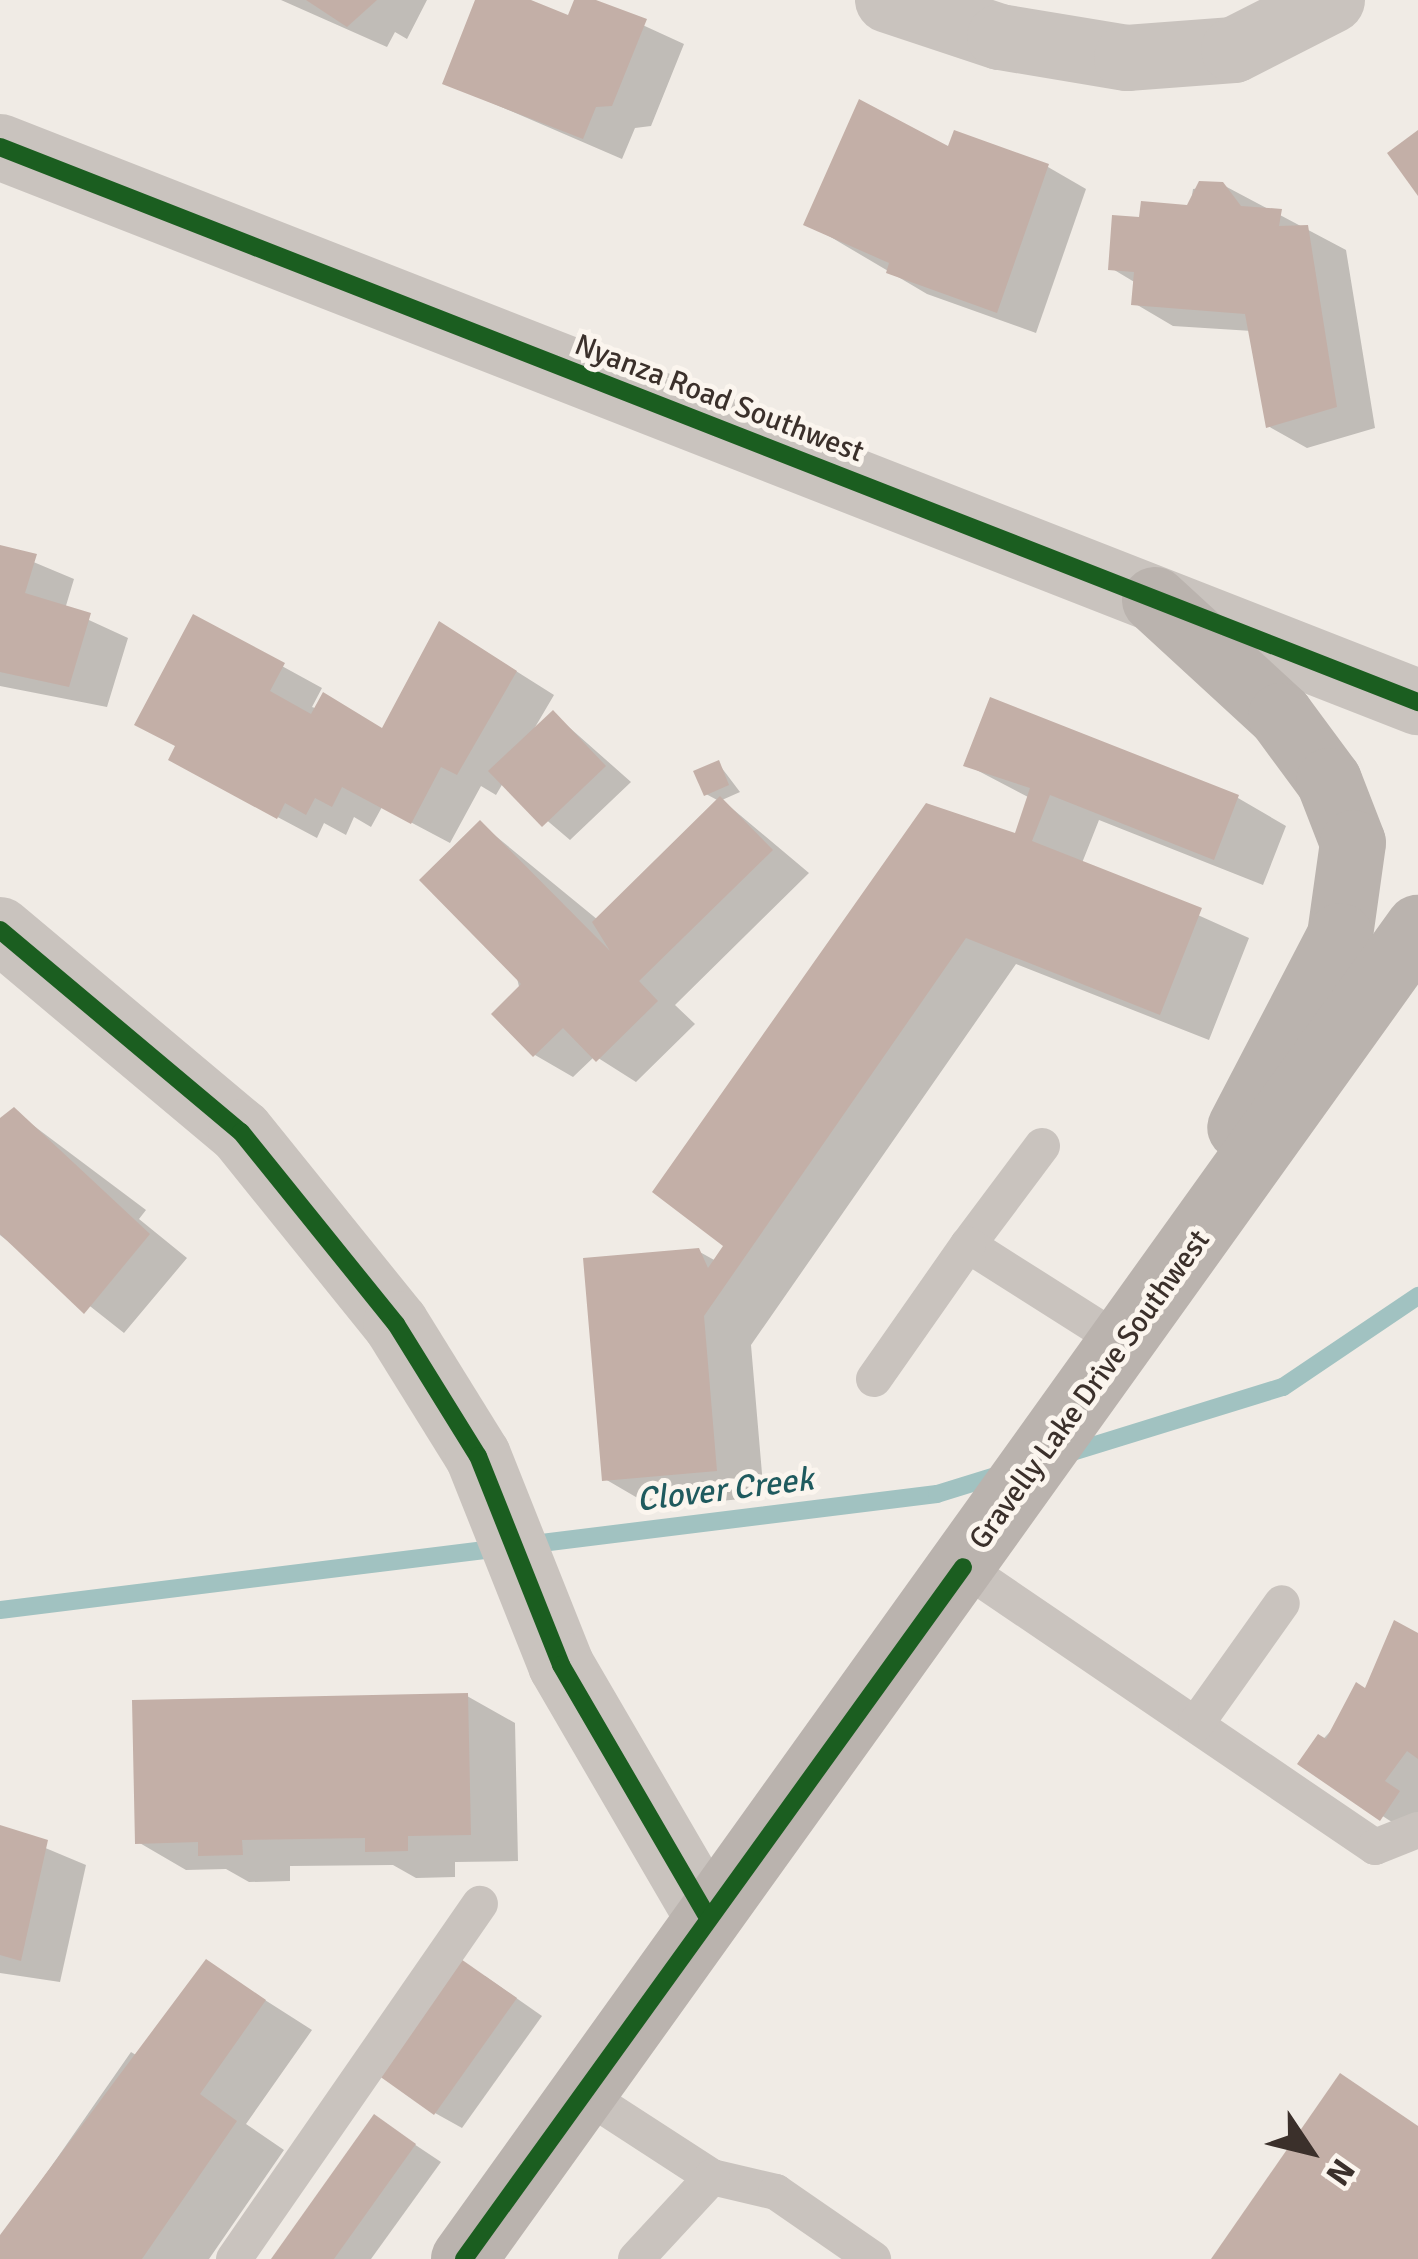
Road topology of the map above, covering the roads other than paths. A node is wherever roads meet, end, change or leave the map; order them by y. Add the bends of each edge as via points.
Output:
1 (888, 0) edge
2 (1332, 0) edge
3 (0, 147) edge
4 (1154, 600) junction
5 (1418, 702) edge
6 (1418, 928) edge
7 (0, 930) edge
8 (1042, 1146) dead end
9 (968, 1245) junction
10 (1171, 1279) junction
11 (1124, 1344) junction
12 (874, 1379) dead end
13 (963, 1567) junction
14 (1282, 1603) dead end
15 (1196, 1724) junction
16 (1418, 1830) edge
17 (480, 1904) dead end
18 (706, 1914) junction
19 (581, 2092) junction
20 (712, 2177) junction
21 (234, 2259) edge
22 (464, 2259) edge
23 (636, 2259) edge
24 (873, 2259) edge

1 - 2 street via 1000,38 1127,58 1234,50
3 - 4 street, Nyanza Road Southwest
4 - 5 street, Nyanza Road Southwest
4 - 10 main road via 1281,716 1329,781 1353,843 1340,936
6 - 10 main road, Gravelly Lake Drive Southwest
7 - 18 street via 242,1132 396,1324 478,1456 561,1665
8 - 9 lane
9 - 11 lane
9 - 12 lane
10 - 11 main road, Gravelly Lake Drive Southwest
11 - 13 main road, Gravelly Lake Drive Southwest
13 - 15 lane
13 - 18 main road, Gravelly Lake Drive Southwest
14 - 15 lane
15 - 16 lane via 1375,1847
17 - 21 lane
18 - 19 main road, Gravelly Lake Drive Southwest
19 - 20 lane
19 - 22 main road, Gravelly Lake Drive Southwest
20 - 23 lane
20 - 24 lane via 776,2192

